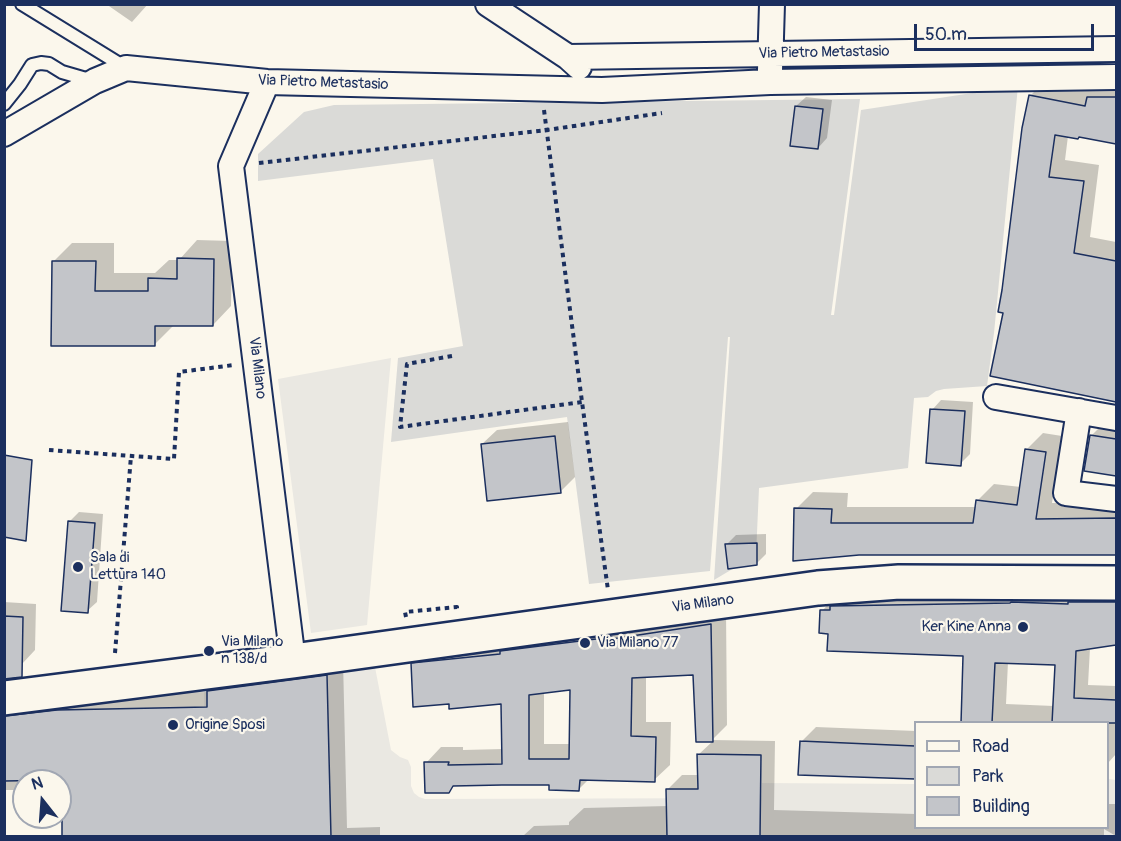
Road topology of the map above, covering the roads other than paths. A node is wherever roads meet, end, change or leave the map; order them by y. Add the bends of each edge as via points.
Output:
1 (22, 4) edge
2 (488, 4) edge
3 (772, 4) edge
4 (1116, 49) edge
5 (771, 54) junction
6 (568, 57) junction
7 (126, 68) junction
8 (1116, 76) edge
9 (95, 81) junction
10 (267, 82) junction
11 (770, 82) junction
12 (602, 90) junction
13 (4, 104) edge
14 (4, 134) edge
15 (996, 397) dead end
16 (1079, 411) junction
17 (1116, 418) edge
18 (1116, 499) edge
19 (1116, 583) edge
20 (293, 661) junction
21 (4, 698) edge

1 - 7 lane
2 - 6 street
3 - 5 street
4 - 5 street, Via Pietro Metastasio
5 - 6 street, Via Pietro Metastasio
5 - 11 street
6 - 12 street
7 - 9 street
7 - 10 street, Via Pietro Metastasio
8 - 11 street, Via Pietro Metastasio
9 - 13 lane via 49,64 32,65
9 - 14 street
10 - 12 street, Via Pietro Metastasio
10 - 20 street, Via Milano via 231,166
11 - 12 street, Via Pietro Metastasio
15 - 16 street
16 - 17 street
16 - 18 street via 1066,493
19 - 20 main road, Via Milano via 900,582 818,588
20 - 21 main road, Via Milano

